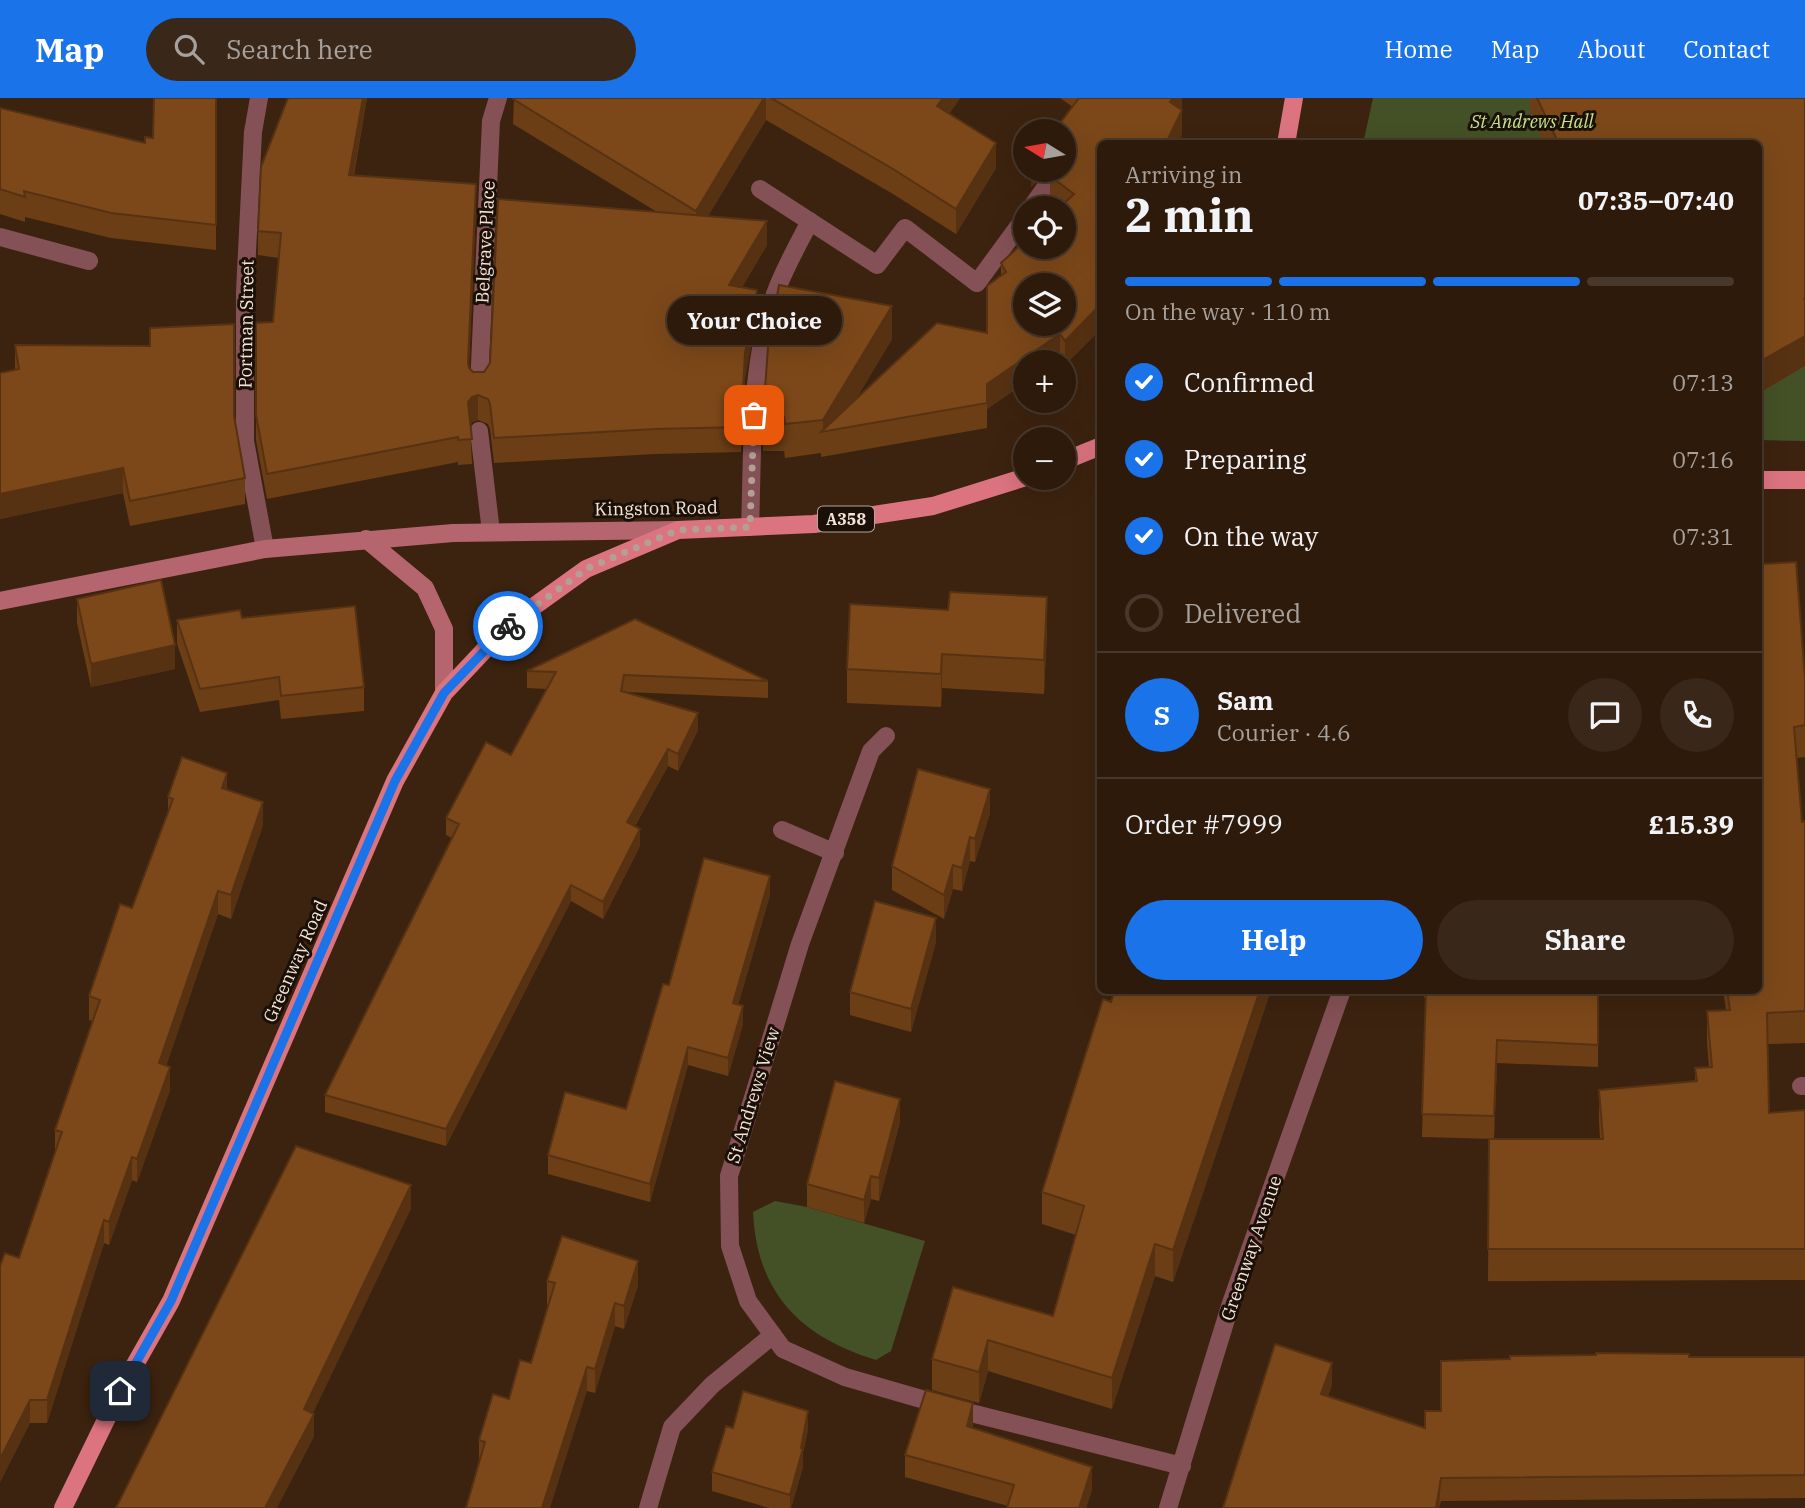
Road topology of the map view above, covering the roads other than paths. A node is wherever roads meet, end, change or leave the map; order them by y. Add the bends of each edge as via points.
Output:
1 (259, 98) edge
2 (498, 98) edge
3 (1294, 98) edge
4 (1287, 140) edge
5 (1045, 188) dead end
6 (760, 189) dead end
7 (1039, 196) edge
8 (810, 221) junction
9 (1013, 234) edge
10 (0, 237) edge
11 (89, 261) dead end
12 (479, 387) edge
13 (479, 431) dead end
14 (1097, 448) edge
15 (1076, 456) edge
16 (1762, 480) edge
17 (1805, 480) edge
18 (1013, 481) edge
19 (750, 527) junction
20 (678, 530) junction
21 (491, 532) junction
22 (366, 539) junction
23 (265, 549) junction
24 (0, 601) edge
25 (444, 693) junction
26 (886, 736) dead end
27 (782, 830) dead end
28 (835, 853) junction
29 (1341, 994) edge
30 (773, 1335) junction
31 (1182, 1466) junction
32 (63, 1508) edge
33 (648, 1508) edge
34 (1168, 1508) edge

1 - 23 street, Portman Street via 253,132 245,292 245,441
2 - 12 street, Belgrave Place via 491,121
3 - 4 main road
5 - 7 street
6 - 8 street
8 - 9 street via 877,265 905,228 977,283
8 - 19 street via 776,293 759,356
10 - 11 street
13 - 21 street
14 - 15 main road
16 - 17 main road
18 - 19 main road, Kingston Road / A358 via 933,506 814,524
19 - 20 main road, Kingston Road / A358
20 - 21 street, Kingston Road
20 - 25 main road, Greenway Road / A358 via 586,569 508,625
21 - 22 street, Kingston Road
22 - 23 street, Kingston Road
22 - 25 street via 425,588 444,629
23 - 24 street, Kingston Road
25 - 32 main road, Greenway Road / A358 via 395,781 171,1301 120,1391
26 - 28 street, St Andrews View via 871,751
27 - 28 street
28 - 30 street, St Andrews View via 800,944 729,1175 730,1247 748,1301
29 - 31 street, Greenway Avenue via 1231,1303
30 - 31 street, St Andrews View via 783,1349 845,1377
30 - 33 street via 712,1385 672,1427
31 - 34 street, Greenway Avenue

